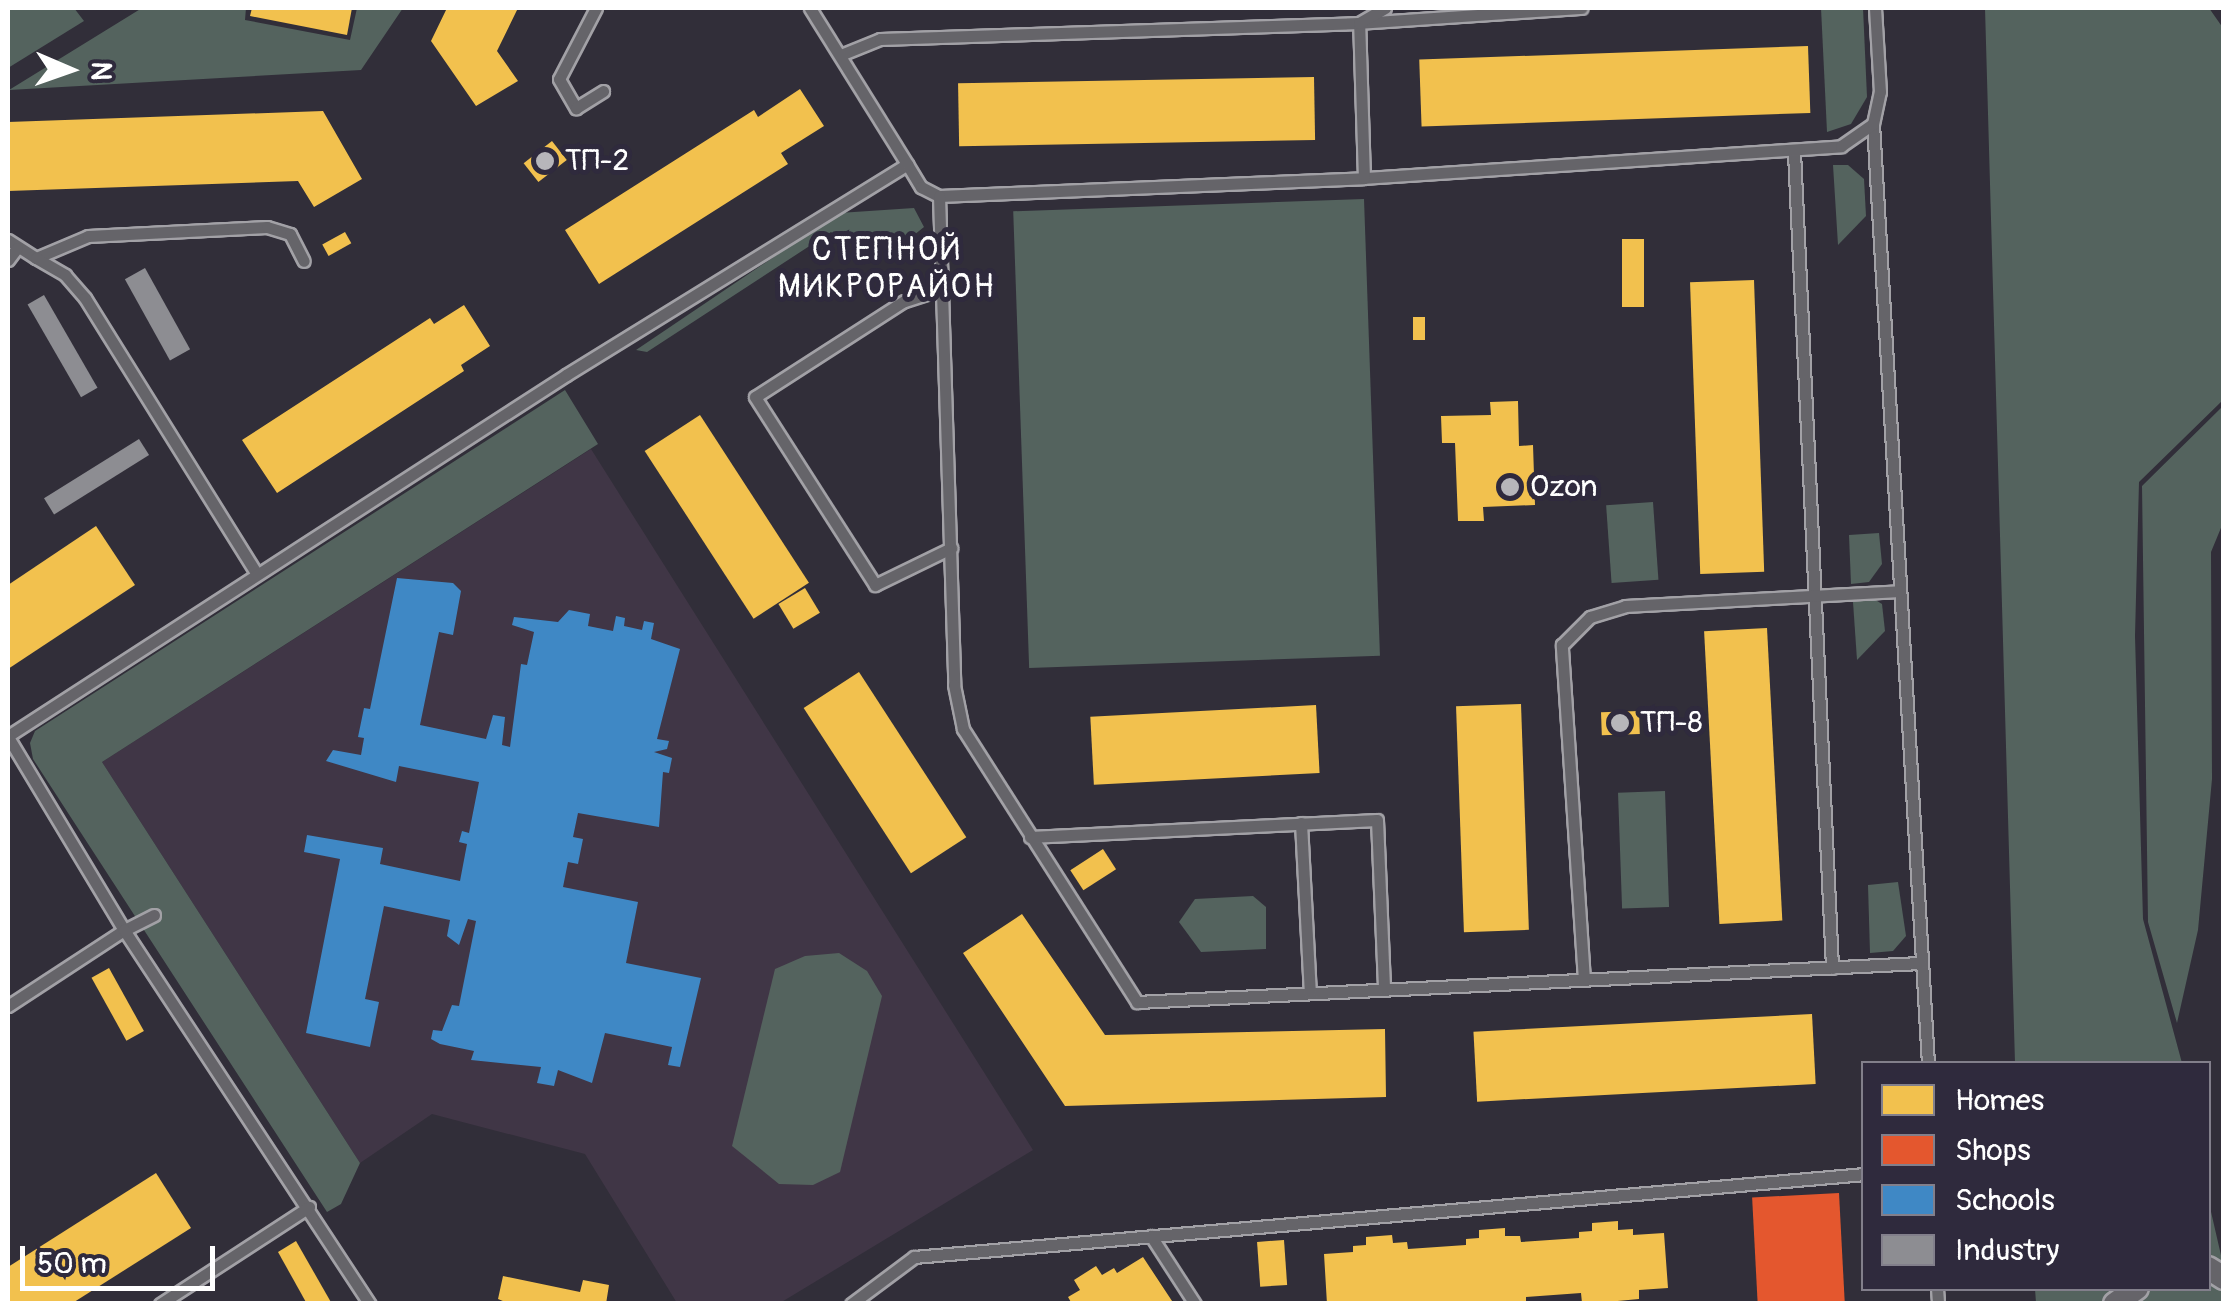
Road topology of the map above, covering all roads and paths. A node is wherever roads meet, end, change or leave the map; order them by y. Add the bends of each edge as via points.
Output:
1 (596, 8) edge
2 (810, 8) edge
3 (1384, 8) edge
4 (1581, 8) edge
5 (1874, 8) edge
6 (1359, 24) junction
7 (844, 54) junction
8 (603, 91) dead end
9 (1874, 124) junction
10 (1794, 152) junction
11 (907, 164) junction
12 (1364, 178) junction
13 (938, 196) junction
14 (12, 244) edge
15 (36, 258) junction
16 (8, 260) edge
17 (304, 261) dead end
18 (942, 290) junction
19 (951, 548) junction
20 (257, 574) junction
21 (1900, 591) junction
22 (1815, 594) junction
23 (8, 736) edge
24 (1301, 823) junction
25 (1030, 836) junction
26 (154, 916) dead end
27 (124, 930) junction
28 (1921, 962) junction
29 (1832, 968) junction
30 (1584, 980) junction
31 (1384, 990) junction
32 (1310, 992) junction
33 (8, 1006) edge
34 (1928, 1061) edge
35 (1861, 1174) edge
36 (310, 1207) junction
37 (1152, 1236) junction
38 (160, 1304) edge
39 (370, 1304) edge
40 (851, 1304) edge
41 (1195, 1304) edge

1 - 8 lane via 559,78 576,108
2 - 7 lane
3 - 6 lane
4 - 6 lane
5 - 9 lane via 1880,92
6 - 7 lane via 880,39
6 - 12 lane
7 - 11 lane
9 - 10 lane via 1841,146
9 - 21 lane
10 - 12 lane
10 - 22 lane
11 - 13 lane via 921,188
11 - 20 lane
12 - 13 lane
13 - 18 lane
14 - 15 lane
14 - 16 lane
15 - 17 lane via 88,236 268,226 290,234
15 - 20 lane via 65,274 85,298
18 - 19 lane
18 - 19 lane via 904,301 755,397 875,585
19 - 25 lane via 954,686 963,729
20 - 23 lane
21 - 22 lane
21 - 28 lane
22 - 29 lane
22 - 30 lane via 1625,606 1590,618 1562,645
23 - 27 lane
24 - 25 lane
24 - 31 lane via 1377,820
24 - 32 lane
25 - 32 lane via 1137,1002
26 - 27 lane
27 - 33 lane
27 - 36 lane
28 - 29 lane
28 - 34 lane
29 - 30 lane
30 - 31 lane
31 - 32 lane
35 - 37 lane
36 - 38 lane
36 - 39 lane
37 - 40 lane via 914,1257
37 - 41 lane

